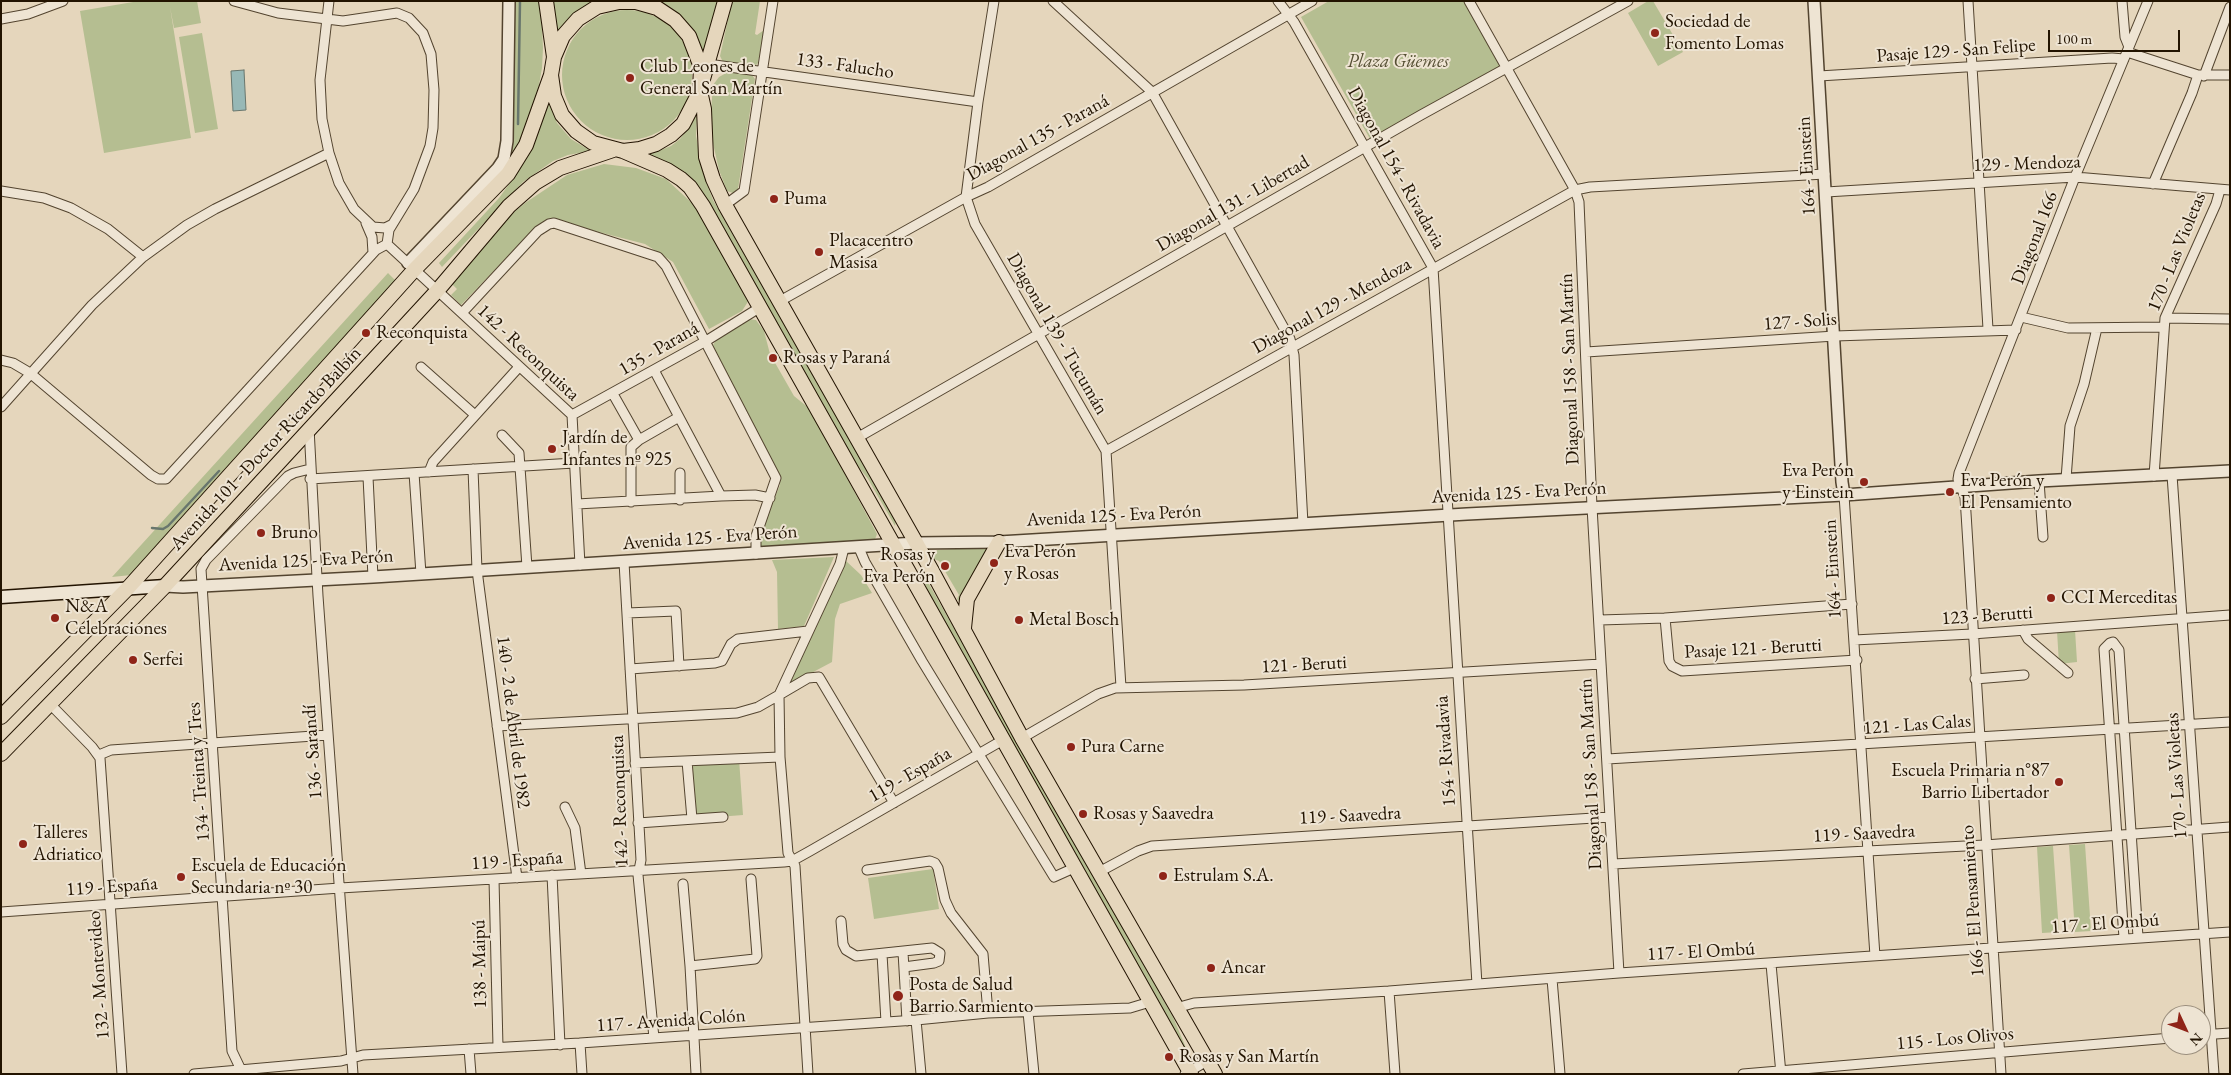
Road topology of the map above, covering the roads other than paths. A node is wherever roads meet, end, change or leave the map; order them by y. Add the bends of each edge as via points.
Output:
1 (63, 1) edge
2 (234, 1) edge
3 (329, 1) edge
4 (509, 1) edge
5 (725, 1) edge
6 (773, 1) edge
7 (994, 1) edge
8 (1052, 1) edge
9 (1278, 1) edge
10 (1312, 1) edge
11 (1469, 1) edge
12 (1628, 1) edge
13 (1814, 1) edge
14 (1968, 1) edge
15 (2122, 1) edge
16 (2148, 1) edge
17 (546, 2) edge
18 (618, 2) edge
19 (639, 2) edge
20 (2230, 7) edge
21 (1289, 13) junction
22 (1, 19) edge
23 (326, 20) junction
24 (2127, 53) junction
25 (554, 56) junction
26 (708, 64) junction
27 (1971, 66) junction
28 (1508, 68) junction
29 (762, 71) junction
30 (551, 75) junction
31 (2230, 75) edge
32 (1819, 76) junction
33 (2201, 76) junction
34 (701, 87) junction
35 (1152, 92) junction
36 (978, 102) junction
37 (1366, 147) junction
38 (618, 150) junction
39 (329, 153) junction
40 (1825, 174) junction
41 (2075, 177) junction
42 (1979, 182) junction
43 (2153, 184) junction
44 (1575, 190) junction
45 (2220, 190) junction
46 (2230, 190) edge
47 (1, 191) edge
48 (1826, 192) junction
49 (966, 197) junction
50 (725, 205) junction
51 (366, 223) junction
52 (391, 225) junction
53 (1227, 226) junction
54 (387, 244) junction
55 (372, 253) junction
56 (143, 257) junction
57 (412, 266) junction
58 (1433, 268) junction
59 (437, 291) junction
60 (780, 301) junction
61 (759, 308) junction
62 (462, 314) junction
63 (2022, 318) junction
64 (2230, 319) edge
65 (2164, 322) junction
66 (2097, 328) junction
67 (1988, 329) junction
68 (2016, 330) junction
69 (1038, 333) junction
70 (1835, 336) junction
71 (706, 341) junction
72 (1293, 347) junction
73 (1586, 352) junction
74 (1, 360) edge
75 (421, 367) dead end
76 (519, 367) junction
77 (654, 370) junction
78 (30, 373) junction
79 (613, 394) junction
80 (1, 407) edge
81 (475, 415) junction
82 (572, 415) junction
83 (679, 417) junction
84 (309, 428) junction
85 (502, 435) dead end
86 (857, 438) junction
87 (639, 440) junction
88 (1106, 451) junction
89 (574, 463) junction
90 (521, 466) junction
91 (473, 469) junction
92 (2230, 471) edge
93 (429, 472) junction
94 (414, 473) junction
95 (680, 473) dead end
96 (310, 474) junction
97 (368, 476) junction
98 (2154, 476) junction
99 (2172, 476) junction
100 (2066, 480) junction
101 (2039, 481) junction
102 (1960, 487) junction
103 (1844, 495) junction
104 (721, 496) junction
105 (770, 498) junction
106 (680, 500) junction
107 (631, 502) junction
108 (577, 504) junction
109 (1592, 508) junction
110 (1448, 515) junction
111 (1303, 524) junction
112 (1111, 535) junction
113 (2043, 537) dead end
114 (999, 542) junction
115 (916, 543) junction
116 (894, 545) junction
117 (844, 548) junction
118 (859, 548) junction
119 (756, 554) junction
120 (624, 562) junction
121 (580, 565) junction
122 (527, 567) junction
123 (477, 570) junction
124 (421, 574) junction
125 (373, 577) junction
126 (319, 579) junction
127 (203, 585) junction
128 (165, 586) junction
129 (128, 588) junction
130 (1, 597) edge
131 (1852, 604) junction
132 (627, 613) junction
133 (2230, 616) edge
134 (1665, 618) junction
135 (2182, 619) junction
136 (1600, 620) junction
137 (964, 629) junction
138 (2023, 630) junction
139 (808, 631) junction
140 (1972, 634) junction
141 (1854, 640) junction
142 (1856, 660) junction
143 (1601, 664) junction
144 (679, 666) junction
145 (630, 669) junction
146 (1457, 672) junction
147 (2068, 674) dead end
148 (2024, 675) dead end
149 (1975, 678) junction
150 (1121, 687) junction
151 (779, 695) junction
152 (51, 705) junction
153 (1, 717) edge
154 (634, 717) junction
155 (2230, 722) edge
156 (2189, 725) junction
157 (497, 726) junction
158 (2124, 729) junction
159 (2110, 730) junction
160 (328, 735) junction
161 (1022, 738) junction
162 (1979, 738) junction
163 (1003, 740) junction
164 (213, 742) junction
165 (1862, 745) junction
166 (1, 754) edge
167 (979, 754) junction
168 (98, 755) junction
169 (780, 757) junction
170 (1607, 759) junction
171 (687, 761) junction
172 (635, 763) junction
173 (894, 802) junction
174 (565, 807) dead end
175 (723, 817) dead end
176 (1610, 817) junction
177 (692, 819) junction
178 (638, 823) junction
179 (1467, 826) junction
180 (2230, 827) edge
181 (2196, 830) junction
182 (2117, 836) junction
183 (2132, 836) junction
184 (1985, 846) junction
185 (1868, 850) junction
186 (792, 861) junction
187 (1613, 864) junction
188 (1074, 868) junction
189 (639, 869) junction
190 (867, 870) dead end
191 (1100, 872) junction
192 (581, 874) junction
193 (552, 875) junction
194 (517, 878) junction
195 (494, 879) junction
196 (751, 879) dead end
197 (683, 884) dead end
198 (340, 888) junction
199 (223, 896) junction
200 (110, 904) junction
201 (1, 912) edge
202 (841, 921) dead end
203 (2230, 932) edge
204 (2205, 934) junction
205 (2138, 937) junction
206 (2124, 938) junction
207 (1991, 949) junction
208 (903, 952) junction
209 (882, 954) junction
210 (1876, 956) junction
211 (1771, 964) junction
212 (690, 966) junction
213 (904, 967) junction
214 (1619, 973) junction
215 (1552, 978) junction
216 (1477, 984) junction
217 (1389, 991) junction
218 (1150, 1002) junction
219 (2209, 1005) edge
220 (1176, 1008) junction
221 (1028, 1012) junction
222 (988, 1013) junction
223 (912, 1021) junction
224 (886, 1022) junction
225 (805, 1027) junction
226 (2230, 1033) edge
227 (2211, 1034) joint
228 (694, 1036) junction
229 (654, 1038) junction
230 (2161, 1039) edge
231 (580, 1043) junction
232 (560, 1044) junction
233 (498, 1047) junction
234 (469, 1049) junction
235 (1999, 1051) junction
236 (352, 1058) junction
237 (1207, 1061) junction
238 (242, 1072) edge
239 (1781, 1072) edge
240 (1188, 1073) edge
241 (122, 1074) edge
242 (194, 1074) edge
243 (353, 1074) edge
244 (471, 1074) edge
245 (582, 1074) edge
246 (696, 1074) edge
247 (808, 1074) edge
248 (921, 1074) edge
249 (1034, 1074) edge
250 (1215, 1074) edge
251 (1395, 1074) edge
252 (1560, 1074) edge
253 (1743, 1074) edge
254 (2001, 1074) edge
255 (2214, 1074) edge

1 - 22 street via 28,14
2 - 23 street via 278,14
3 - 23 street
4 - 57 street via 504,159
5 - 26 main road
6 - 29 street
7 - 36 street, Diagonal 139 - Tucumán
8 - 35 street
9 - 21 street, Diagonal 154 - Rivadavia
10 - 21 street, Diagonal 135 - Paraná
11 - 28 street, Diagonal 158 - San Martín
12 - 28 street, Diagonal 131 - Libertad
13 - 32 street, 164 - Einstein
14 - 27 street
15 - 24 street
16 - 24 street, Diagonal 166
17 - 25 main road
18 - 19 main road
18 - 25 main road via 597,7 578,19 563,36
19 - 34 main road via 657,8 675,20 689,36 698,56
20 - 33 street
21 - 35 street, Diagonal 135 - Paraná
21 - 37 street, Diagonal 154 - Rivadavia
23 - 39 street via 320,80 322,119
23 - 52 street via 354,21 397,13 414,23 429,44 434,99 430,146 414,189
24 - 27 street, Pasaje 129 - San Felipe via 2112,58
24 - 33 street, Pasaje 129 - San Felipe
24 - 41 street, Diagonal 166
25 - 30 main road
26 - 29 street, 133 - Falucho
26 - 34 main road
27 - 32 street, Pasaje 129 - San Felipe
27 - 42 street
28 - 37 street, Diagonal 131 - Libertad
28 - 44 street, Diagonal 158 - San Martín
29 - 36 street, 133 - Falucho
29 - 50 street via 744,191
30 - 38 main road via 554,96 576,131 593,143
30 - 57 main road, Avenida 101 - Doctor Ricardo Balbín via 526,146 516,163 496,188
31 - 33 street, Pasaje 129 - San Felipe
32 - 40 street, 164 - Einstein
33 - 43 street
34 - 38 main road via 683,124 671,135 640,149
34 - 50 main road via 706,157
35 - 49 street, Diagonal 135 - Paraná
35 - 53 street
36 - 49 street, Diagonal 139 - Tucumán
37 - 53 street, Diagonal 131 - Libertad
37 - 58 street, Diagonal 154 - Rivadavia
38 - 59 main road, Avenida 101 - Doctor Ricardo Balbín via 560,168 520,195 497,217
38 - 61 main road via 667,170 690,187
39 - 51 street via 346,197
39 - 56 street via 215,208
40 - 44 street
40 - 48 street, 164 - Einstein
41 - 42 street, 129 - Mendoza
41 - 43 street, 129 - Mendoza
41 - 63 street, Diagonal 166
42 - 48 street, 129 - Mendoza
42 - 67 street
43 - 45 street, 129 - Mendoza
44 - 58 street, Diagonal 129 - Mendoza
44 - 73 street, Diagonal 158 - San Martín via 1579,202
45 - 46 street, 129 - Mendoza
45 - 65 street, 170 - Las Violetas
47 - 56 street via 44,198 71,208 108,229
48 - 70 street, 164 - Einstein
49 - 60 street, Diagonal 135 - Paraná
49 - 69 street, Diagonal 139 - Tucumán via 975,224
50 - 60 main road
51 - 52 street via 379,228
51 - 55 street via 372,237
52 - 54 street
53 - 69 street, Diagonal 131 - Libertad
53 - 72 street
54 - 55 street
54 - 57 street, 142 - Reconquista
55 - 78 street via 166,479 150,475
56 - 78 street via 92,305
57 - 59 street, 142 - Reconquista
57 - 129 main road, Avenida 101 - Doctor Ricardo Balbín
58 - 72 street, Diagonal 129 - Mendoza
58 - 110 street, Diagonal 154 - Rivadavia
59 - 62 street, 142 - Reconquista
59 - 84 main road, Avenida 101 - Doctor Ricardo Balbín
60 - 86 main road
61 - 71 street, 135 - Paraná
61 - 116 main road
62 - 71 street via 538,231 554,223 658,257
62 - 76 street, 142 - Reconquista
63 - 66 street via 2068,328
63 - 68 street, Diagonal 166
64 - 65 street
65 - 66 street
65 - 98 street, 170 - Las Violetas
66 - 100 street via 2082,392 2070,426
67 - 68 street, 127 - Solis
67 - 70 street, 127 - Solis
68 - 102 street, Diagonal 166 via 1962,459 1958,479
69 - 86 street, Diagonal 131 - Libertad
69 - 88 street, Diagonal 139 - Tucumán
70 - 73 street, 127 - Solis
70 - 103 street, 164 - Einstein
71 - 77 street, 135 - Paraná
71 - 105 street via 774,472 776,478
72 - 88 street, Diagonal 129 - Mendoza
72 - 111 street
73 - 109 street, Diagonal 158 - San Martín
74 - 78 street
75 - 81 street
76 - 81 street
76 - 82 street, 142 - Reconquista
77 - 79 street, 135 - Paraná
77 - 83 street
78 - 80 street
79 - 82 street, 135 - Paraná
79 - 87 street
81 - 93 street via 433,462
82 - 89 street, 142 - Reconquista
83 - 87 street
83 - 104 street
84 - 96 street, 136 - Sarandí
84 - 128 main road, Avenida 101 - Doctor Ricardo Balbín
85 - 90 street via 518,449
86 - 115 main road
87 - 107 street via 631,447 630,453
88 - 112 street, Diagonal 139 - Tucumán
89 - 90 street, 134 - Treinta y Tres
89 - 108 street, 142 - Reconquista
90 - 91 street, 134 - Treinta y Tres
90 - 122 street
91 - 93 street, 134 - Treinta y Tres
91 - 123 street, 140 - 2 de Abril de 1982
92 - 99 street, Avenida 125 - Eva Perón
93 - 94 street, 134 - Treinta y Tres
94 - 97 street, 134 - Treinta y Tres
94 - 124 street
95 - 106 street
96 - 97 street, 134 - Treinta y Tres
96 - 126 street, 136 - Sarandí
96 - 127 street, 134 - Treinta y Tres via 288,476 206,560 201,569
97 - 125 street
98 - 99 street, Avenida 125 - Eva Perón
98 - 100 street, Avenida 125 - Eva Perón
99 - 135 street, 170 - Las Violetas
100 - 101 street, Avenida 125 - Eva Perón
101 - 102 street, Avenida 125 - Eva Perón
101 - 113 street
102 - 103 street, Avenida 125 - Eva Perón
102 - 140 street, 166 - El Pensamiento via 1965,497
103 - 109 street, Avenida 125 - Eva Perón
103 - 131 street, 164 - Einstein
104 - 105 street
104 - 106 street
105 - 119 street via 756,536
106 - 107 street
107 - 108 street
108 - 121 street, 142 - Reconquista
109 - 110 street, Avenida 125 - Eva Perón
109 - 136 street, Diagonal 158 - San Martín
110 - 111 street, Avenida 125 - Eva Perón
110 - 146 street, 154 - Rivadavia
111 - 112 street, Avenida 125 - Eva Perón
112 - 114 street, Avenida 125 - Eva Perón
112 - 150 street, Diagonal 139 - Tucumán
114 - 115 street, Avenida 125 - Eva Perón
114 - 137 main road via 967,599
115 - 116 street, Avenida 125 - Eva Perón
115 - 137 main road
116 - 118 street, Avenida 125 - Eva Perón
116 - 163 main road
117 - 118 street, Avenida 125 - Eva Perón
117 - 119 street, Avenida 125 - Eva Perón
117 - 139 street via 840,564
118 - 167 street
119 - 120 street, Avenida 125 - Eva Perón
120 - 121 street, Avenida 125 - Eva Perón
120 - 132 street, 142 - Reconquista
121 - 122 street, Avenida 125 - Eva Perón
122 - 123 street, Avenida 125 - Eva Perón
123 - 124 street, Avenida 125 - Eva Perón
123 - 157 street, 140 - 2 de Abril de 1982
124 - 125 street, Avenida 125 - Eva Perón
125 - 126 street, Avenida 125 - Eva Perón
126 - 127 street, Avenida 125 - Eva Perón
126 - 160 street, 136 - Sarandí
127 - 128 street, Avenida 125 - Eva Perón
127 - 164 street, 134 - Treinta y Tres
128 - 129 main road, Avenida 125 - Eva Perón
128 - 152 main road, Avenida 101 - Doctor Ricardo Balbín
129 - 130 main road, Avenida 125 - Eva Perón
129 - 153 main road, Avenida 101 - Doctor Ricardo Balbín
131 - 134 street
131 - 141 street, 164 - Einstein
132 - 144 street via 676,611
132 - 145 street, 142 - Reconquista
133 - 135 street, 123 - Berutti
134 - 136 street
134 - 142 street, Pasaje 121 - Berutti via 1669,661 1682,671
135 - 138 street, 123 - Berutti
135 - 156 street, 170 - Las Violetas
136 - 143 street, Diagonal 158 - San Martín
137 - 161 main road
138 - 140 street, 123 - Berutti
138 - 147 street via 2028,639
139 - 144 street via 738,639 731,644 722,661
139 - 151 street
140 - 141 street, 123 - Berutti
140 - 149 street, 166 - El Pensamiento
141 - 142 street, 164 - Einstein
142 - 165 street, 164 - Einstein
143 - 146 street, 121 - Beruti
143 - 170 street, Diagonal 158 - San Martín
144 - 145 street
145 - 154 street, 142 - Reconquista
146 - 150 street, 121 - Beruti via 1244,685
146 - 179 street, 154 - Rivadavia
148 - 149 street
149 - 162 street, 166 - El Pensamiento
150 - 161 street, 121 - Beruti via 1098,694
151 - 154 street via 758,707 737,713
151 - 169 street
151 - 173 street via 808,678 819,677
152 - 166 main road, Avenida 101 - Doctor Ricardo Balbín
152 - 168 street
154 - 157 street
154 - 172 street, 142 - Reconquista
155 - 156 street, 121 - Las Calas
156 - 158 street, 121 - Las Calas
156 - 181 street, 170 - Las Violetas
157 - 194 street, 140 - 2 de Abril de 1982
158 - 159 street, 121 - Las Calas
158 - 159 street via 2118,650 2110,642 2104,649
158 - 183 street
159 - 162 street, 121 - Las Calas
159 - 182 street
160 - 164 street
160 - 198 street, 136 - Sarandí
161 - 191 main road
162 - 165 street, 121 - Las Calas
162 - 184 street, 166 - El Pensamiento
163 - 167 street, 119 - España
163 - 188 main road
164 - 168 street via 110,750
164 - 199 street, 134 - Treinta y Tres
165 - 170 street, 121 - Las Calas
165 - 185 street, 164 - Einstein
167 - 173 street, 119 - España
167 - 188 street via 1054,877
168 - 200 street, 132 - Montevideo
169 - 171 street
169 - 186 street via 788,853
170 - 176 street, Diagonal 158 - San Martín
171 - 172 street
171 - 177 street
172 - 178 street, 142 - Reconquista
173 - 186 street, 119 - España
174 - 192 street via 575,828
175 - 177 street
176 - 179 street, 119 - Saavedra
176 - 187 street, Diagonal 158 - San Martín
177 - 178 street
178 - 189 street, 142 - Reconquista
179 - 191 street, 119 - Saavedra via 1152,846
179 - 216 street, 154 - Rivadavia
180 - 181 street, 119 - Saavedra
181 - 183 street, 119 - Saavedra
181 - 204 street, 170 - Las Violetas
182 - 183 street, 119 - Saavedra
182 - 184 street, 119 - Saavedra
182 - 206 street
183 - 205 street
184 - 185 street, 119 - Saavedra
184 - 207 street, 166 - El Pensamiento
185 - 187 street, 119 - Saavedra
185 - 210 street, 164 - Einstein
186 - 189 street, 119 - España
186 - 225 street
187 - 214 street, Diagonal 158 - San Martín
188 - 218 main road
189 - 192 street, 119 - España
189 - 229 street, 142 - Reconquista
190 - 222 street via 930,861 935,863 951,913 984,954
191 - 220 main road
192 - 193 street, 119 - España
193 - 194 street, 119 - España
193 - 232 street
194 - 195 street, 119 - España
195 - 198 street, 119 - España
195 - 233 street, 138 - Maipú
196 - 212 street via 755,959
197 - 212 street
198 - 199 street, 119 - España
198 - 236 street, 136 - Sarandí
199 - 200 street, 119 - España
199 - 238 street, 134 - Treinta y Tres via 232,1051
200 - 201 street, 119 - España
200 - 241 street, 132 - Montevideo
202 - 209 street via 846,950 856,956
203 - 204 street, 117 - El Ombú
204 - 205 street, 117 - El Ombú
204 - 219 street, 170 - Las Violetas
205 - 206 street, 117 - El Ombú
206 - 207 street, 117 - El Ombú
207 - 210 street, 117 - El Ombú
207 - 235 street, 166 - El Pensamiento
208 - 209 street
208 - 213 street
208 - 213 street via 934,949 940,956 934,963
209 - 224 street
210 - 211 street, 117 - El Ombú
211 - 214 street, 117 - El Ombú
211 - 239 street
212 - 228 street
213 - 223 street
214 - 215 street, 117 - El Ombú
215 - 216 street, 117 - El Ombú
215 - 252 street
216 - 217 street, 117 - El Ombú
217 - 220 street, 117 - El Ombú via 1194,1002
217 - 251 street
218 - 221 street, 117 - Avenida Colón via 1130,1008
218 - 240 main road
220 - 237 main road
221 - 222 street, 117 - Avenida Colón
221 - 249 street
222 - 223 street, 117 - Avenida Colón
223 - 224 street, 117 - Avenida Colón
223 - 248 street
224 - 225 street, 117 - Avenida Colón
225 - 228 street, 117 - Avenida Colón
225 - 247 street
226 - 227 street
227 - 255 street, 170 - Las Violetas
228 - 229 street, 117 - Avenida Colón
228 - 246 street
229 - 231 street, 117 - Avenida Colón
230 - 235 street, 115 - Los Olivos
231 - 232 street, 117 - Avenida Colón
231 - 245 street
232 - 233 street, 117 - Avenida Colón
233 - 234 street, 117 - Avenida Colón
234 - 236 street, 117 - Avenida Colón
234 - 244 street
235 - 239 street, 115 - Los Olivos
235 - 254 street, 166 - El Pensamiento
236 - 238 street, 117 - Avenida Colón
236 - 243 street, 136 - Sarandí
237 - 240 street
237 - 250 main road
238 - 242 street, 117 - Avenida Colón
239 - 253 street, 115 - Los Olivos

